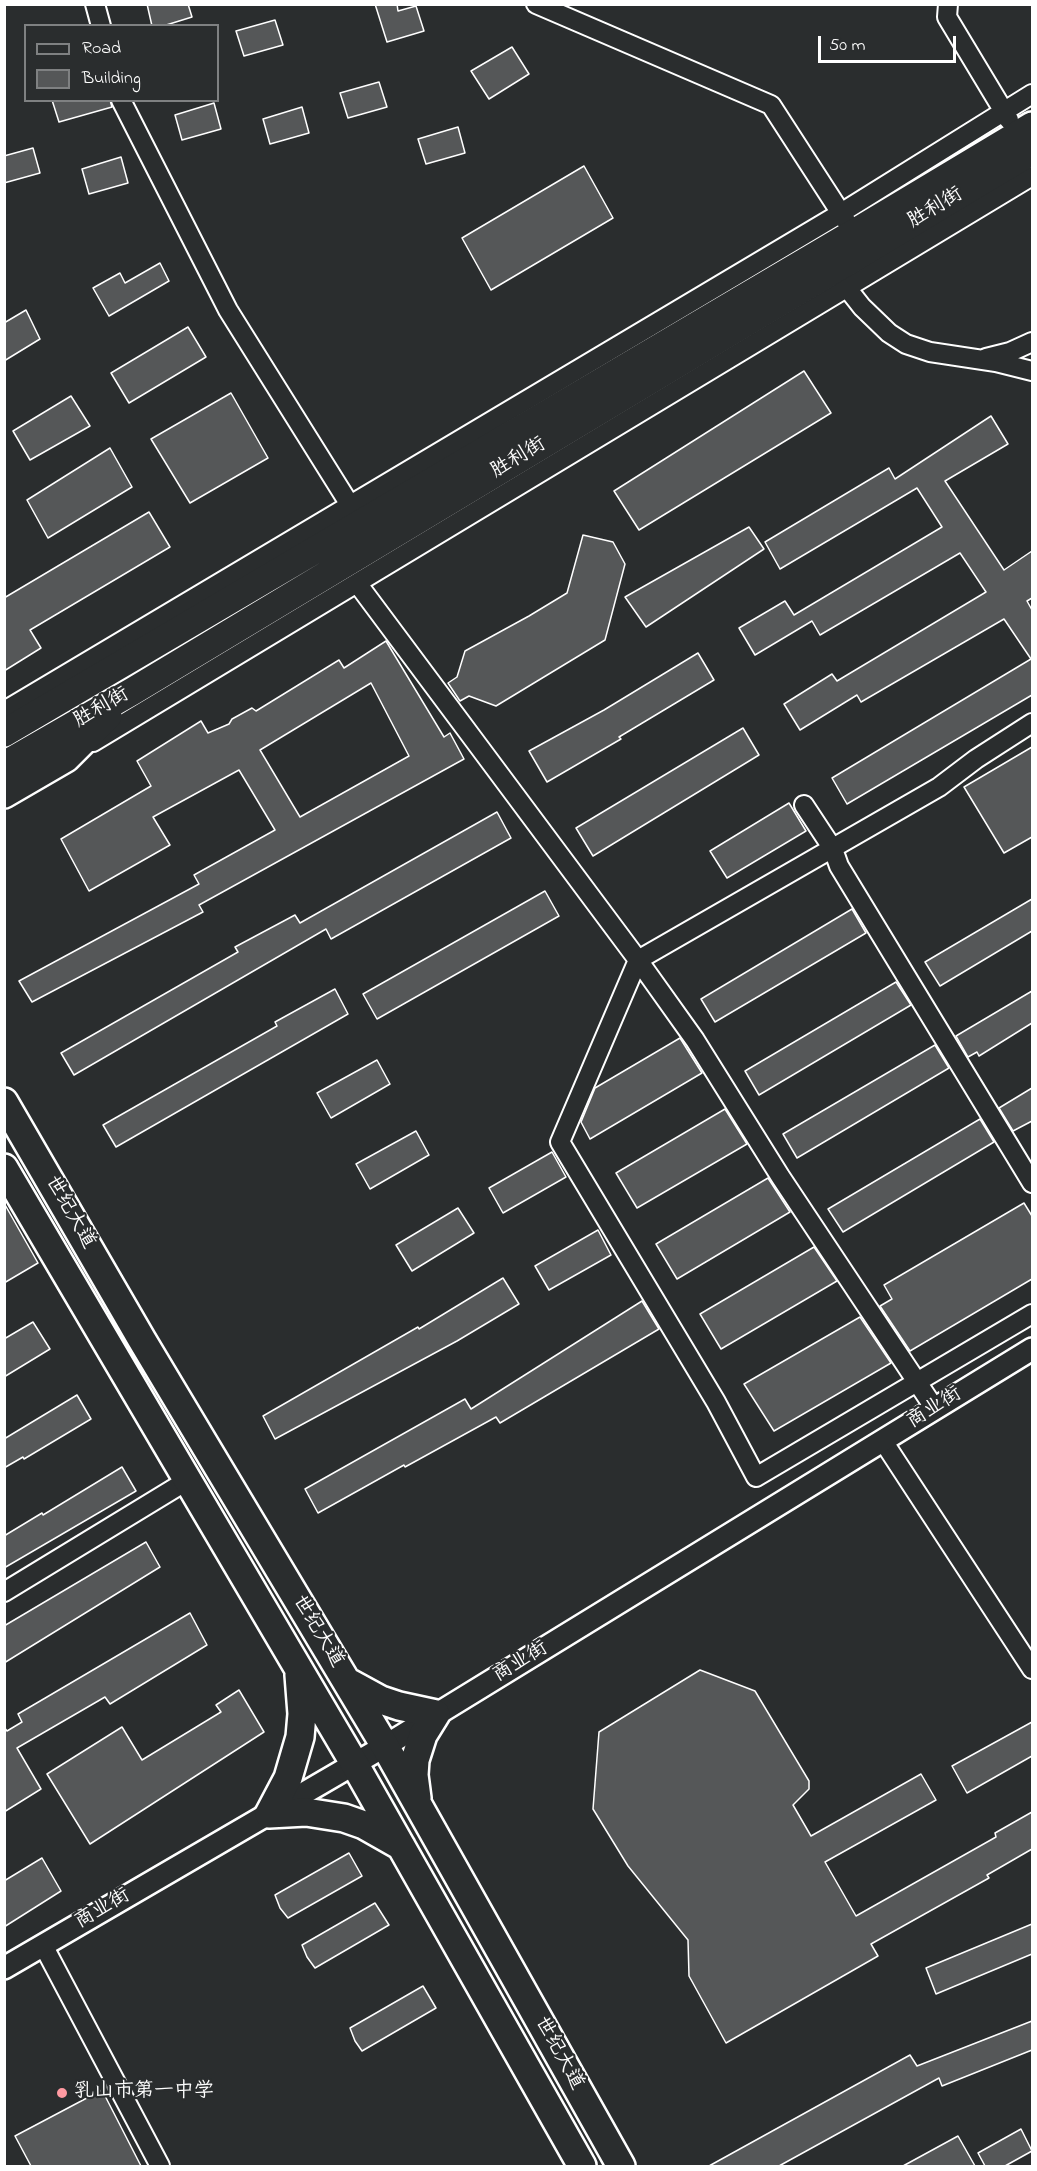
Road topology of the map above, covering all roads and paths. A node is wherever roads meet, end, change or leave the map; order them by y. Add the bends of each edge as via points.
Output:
1 (95, 4) edge
2 (536, 4) edge
3 (948, 4) edge
4 (100, 24) edge
5 (1032, 94) edge
6 (122, 102) edge
7 (1029, 148) edge
8 (854, 233) junction
9 (840, 279) junction
10 (1032, 342) edge
11 (979, 360) junction
12 (1032, 370) edge
13 (350, 505) junction
14 (357, 583) junction
15 (133, 691) junction
16 (5, 718) edge
17 (1032, 723) edge
18 (66, 758) junction
19 (4, 765) edge
20 (4, 794) edge
21 (804, 805) dead end
22 (833, 849) junction
23 (638, 960) junction
24 (4, 1102) edge
25 (4, 1168) edge
26 (1032, 1183) edge
27 (1032, 1314) edge
28 (1032, 1349) edge
29 (935, 1409) junction
30 (883, 1441) junction
31 (188, 1480) junction
32 (4, 1592) edge
33 (298, 1669) junction
34 (1032, 1669) edge
35 (347, 1681) junction
36 (436, 1714) junction
37 (386, 1746) junction
38 (418, 1803) junction
39 (269, 1814) junction
40 (401, 1846) junction
41 (43, 1945) junction
42 (4, 1968) edge
43 (160, 2166) edge
44 (582, 2166) edge
45 (621, 2166) edge

1 - 4 street
2 - 8 street via 771,105
3 - 7 street via 947,17
5 - 8 street
6 - 13 street via 228,310
7 - 8 main road, 胜利街
7 - 9 street
8 - 9 main road, 胜利街
8 - 13 street
8 - 16 main road, 胜利街 via 74,694
9 - 11 street via 862,307 906,344
9 - 14 street
9 - 15 main road, 胜利街
10 - 11 street
11 - 12 street
13 - 16 street
14 - 18 street
14 - 23 street
15 - 18 main road
15 - 19 main road, 胜利街
17 - 22 street via 939,786
18 - 20 main road
21 - 22 street
22 - 23 street
22 - 26 street via 839,866
23 - 27 street via 560,1142 716,1402 756,1477
23 - 29 street via 695,1040
24 - 35 main road, 世纪大道
25 - 31 main road, 世纪大道
28 - 29 street, 商业街
29 - 30 street, 商业街
30 - 34 street
30 - 36 street, 商业街
31 - 32 street
31 - 33 main road, 世纪大道
33 - 39 main road via 300,1737 288,1778
33 - 40 main road, 世纪大道
35 - 36 main road via 390,1703
35 - 37 main road, 世纪大道
36 - 37 street, 商业街
36 - 38 main road via 423,1735 415,1760
37 - 38 main road, 世纪大道
37 - 39 street, 商业街
38 - 45 main road, 世纪大道
39 - 40 main road via 306,1812 344,1818
39 - 41 street, 商业街
40 - 44 main road, 世纪大道
41 - 42 street, 商业街
41 - 43 street

